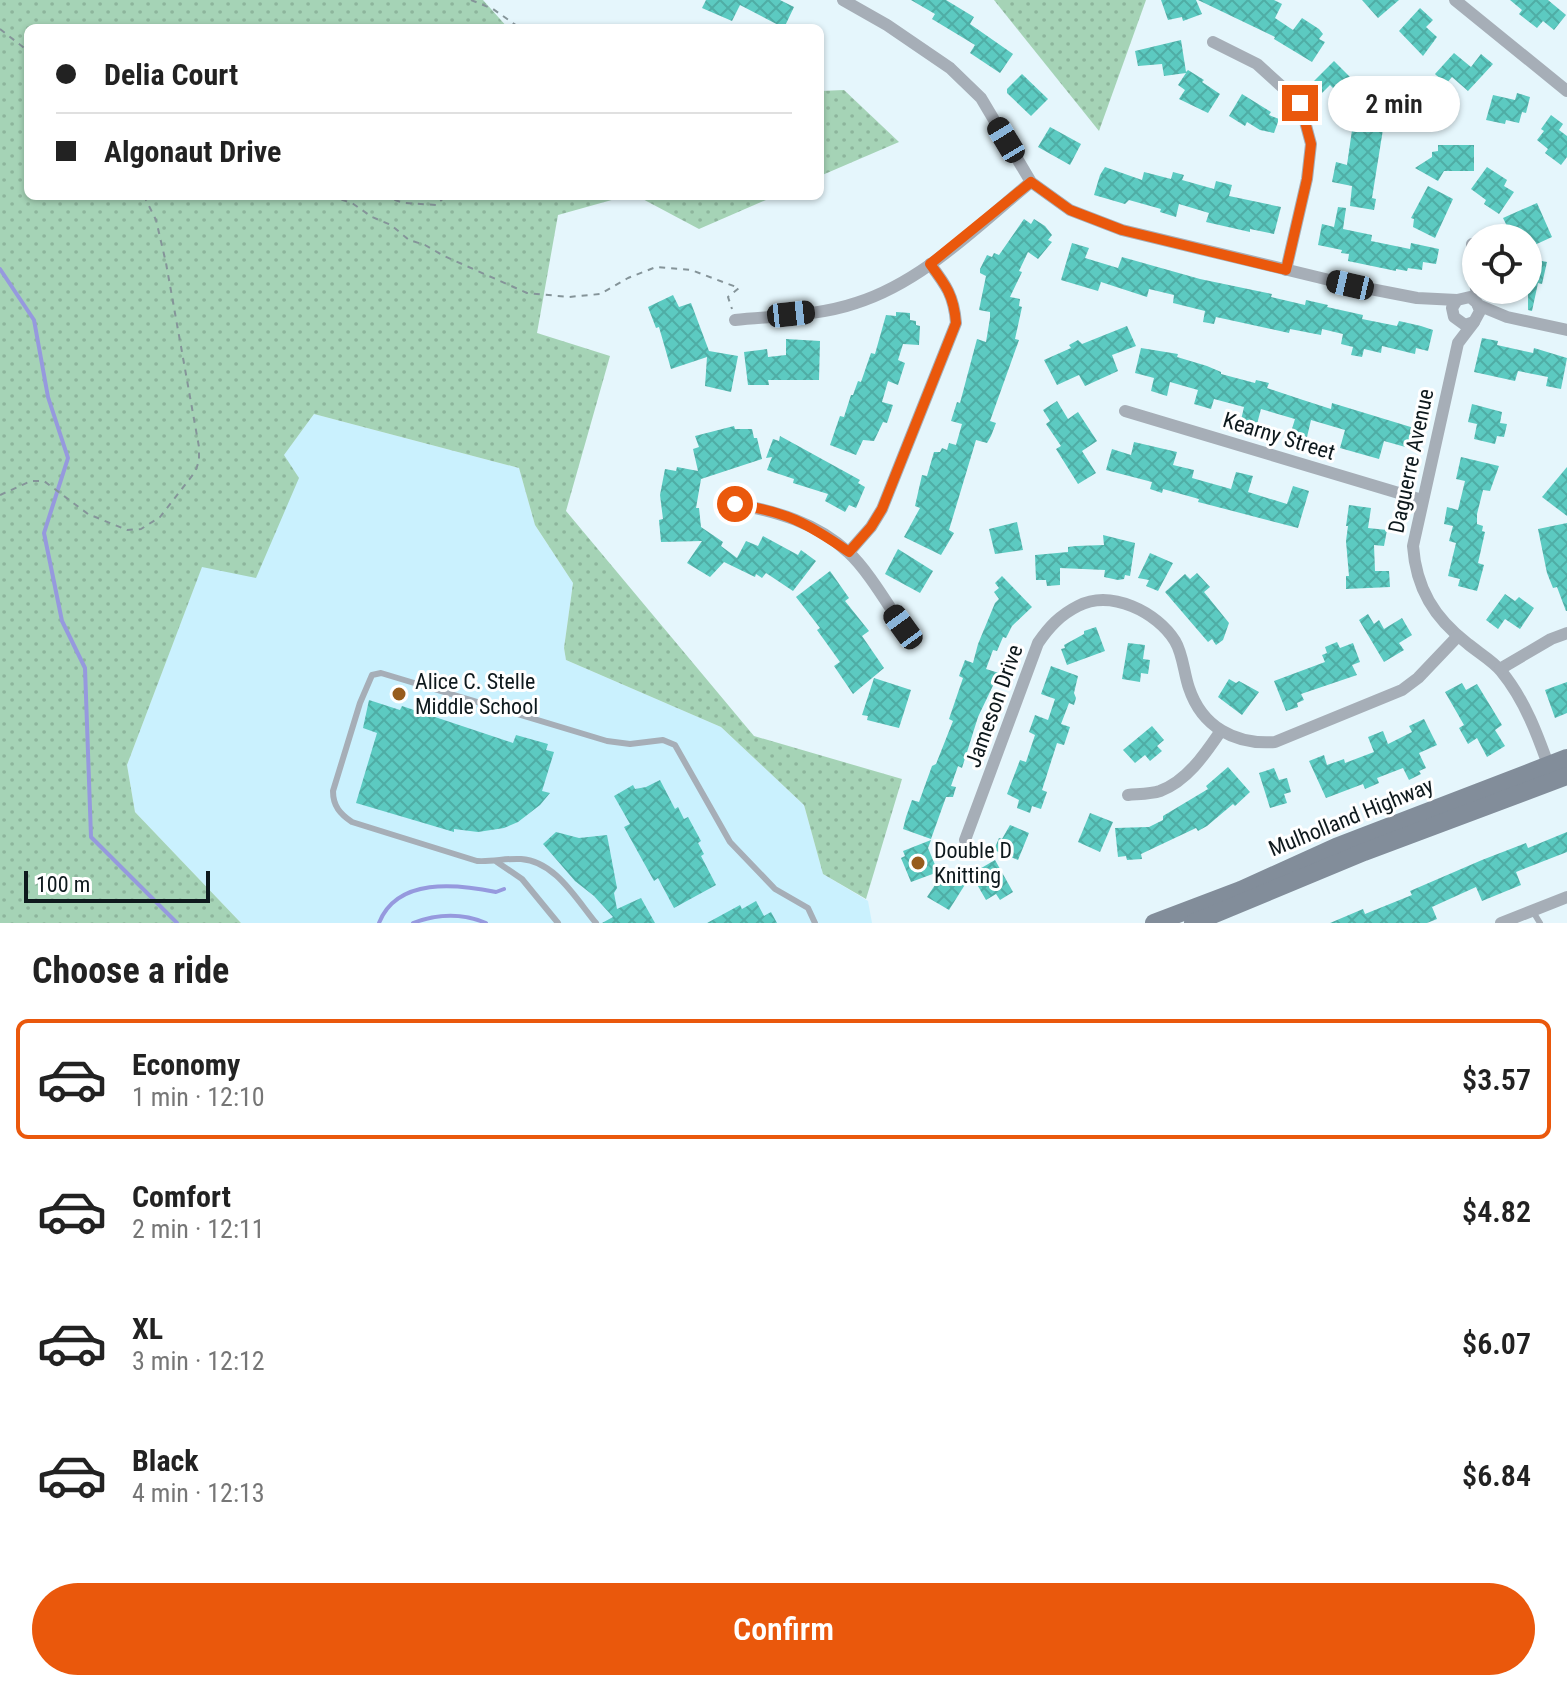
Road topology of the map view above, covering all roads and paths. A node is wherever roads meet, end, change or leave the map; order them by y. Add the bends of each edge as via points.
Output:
1 (471, 0) edge
2 (843, 0) edge
3 (1455, 0) edge
4 (514, 24) edge
5 (0, 29) edge
6 (1213, 42) dead end
7 (24, 48) edge
8 (1567, 91) edge
9 (1031, 182) junction
10 (146, 200) edge
11 (343, 200) edge
12 (395, 200) edge
13 (442, 200) edge
14 (930, 264) junction
15 (1286, 270) junction
16 (1417, 298) junction
17 (1462, 298) edge
18 (1462, 298) edge
19 (1459, 299) junction
20 (1478, 304) edge
21 (1491, 304) edge
22 (1454, 317) junction
23 (1507, 317) junction
24 (735, 320) joint
25 (1475, 321) junction
26 (1567, 330) edge
27 (1458, 343) junction
28 (1125, 411) dead end
29 (0, 495) edge
30 (1422, 500) junction
31 (735, 504) dead end
32 (849, 552) junction
33 (903, 627) dead end
34 (1567, 633) edge
35 (1458, 636) junction
36 (1500, 669) junction
37 (1220, 732) junction
38 (1567, 758) edge
39 (1556, 774) edge
40 (1128, 795) dead end
41 (965, 840) dead end
42 (497, 862) junction
43 (1567, 897) edge
44 (1532, 910) junction
45 (558, 923) edge
46 (596, 923) edge
47 (815, 923) edge
48 (1154, 923) edge
49 (1193, 923) edge
50 (1501, 923) edge
51 (1540, 923) edge

1 - 4 path
2 - 9 street via 950,68 981,98
3 - 8 street
5 - 7 path
6 - 15 street via 1257,64 1300,103 1311,144
9 - 14 street
9 - 15 street via 1070,210 1122,230
10 - 29 path via 156,220 178,322 199,447 195,472 160,517 134,530 88,514 44,481
11 - 24 path via 409,240 527,293 600,294 656,267 691,270 739,288 728,297
12 - 13 path via 436,205
14 - 24 street via 895,288 855,304
14 - 32 street via 955,303 956,323 882,509
15 - 16 street
16 - 19 street
16 - 22 street
17 - 19 street
18 - 19 street
19 - 22 street via 1452,308
20 - 25 street
21 - 23 street
22 - 25 street via 1465,325
22 - 27 street, Daguerre Avenue
23 - 25 street
23 - 26 street
25 - 27 street, Daguerre Avenue
27 - 30 street, Daguerre Avenue
28 - 30 street, Kearny Street
30 - 35 street, Daguerre Avenue via 1414,567 1426,600
31 - 32 street via 771,510 812,526
32 - 33 street
34 - 36 street
35 - 36 street, Daguerre Avenue
35 - 37 street via 1402,690 1275,742
36 - 39 street, Daguerre Avenue via 1523,702
37 - 40 street via 1182,777 1160,791
37 - 41 street, Jameson Drive via 1201,714 1175,642 1152,616 1127,604 1081,604 1053,622 1038,643
38 - 39 main road, Mulholland Highway
39 - 48 main road, Mulholland Highway via 1336,847
39 - 49 main road, Mulholland Highway
42 - 45 lane via 522,879
42 - 46 lane via 524,859 551,870
42 - 47 lane via 477,861 352,822 336,807 333,791 372,675 381,673 607,741 669,741 730,842 775,889 808,908
43 - 44 street
44 - 50 street
44 - 51 lane

